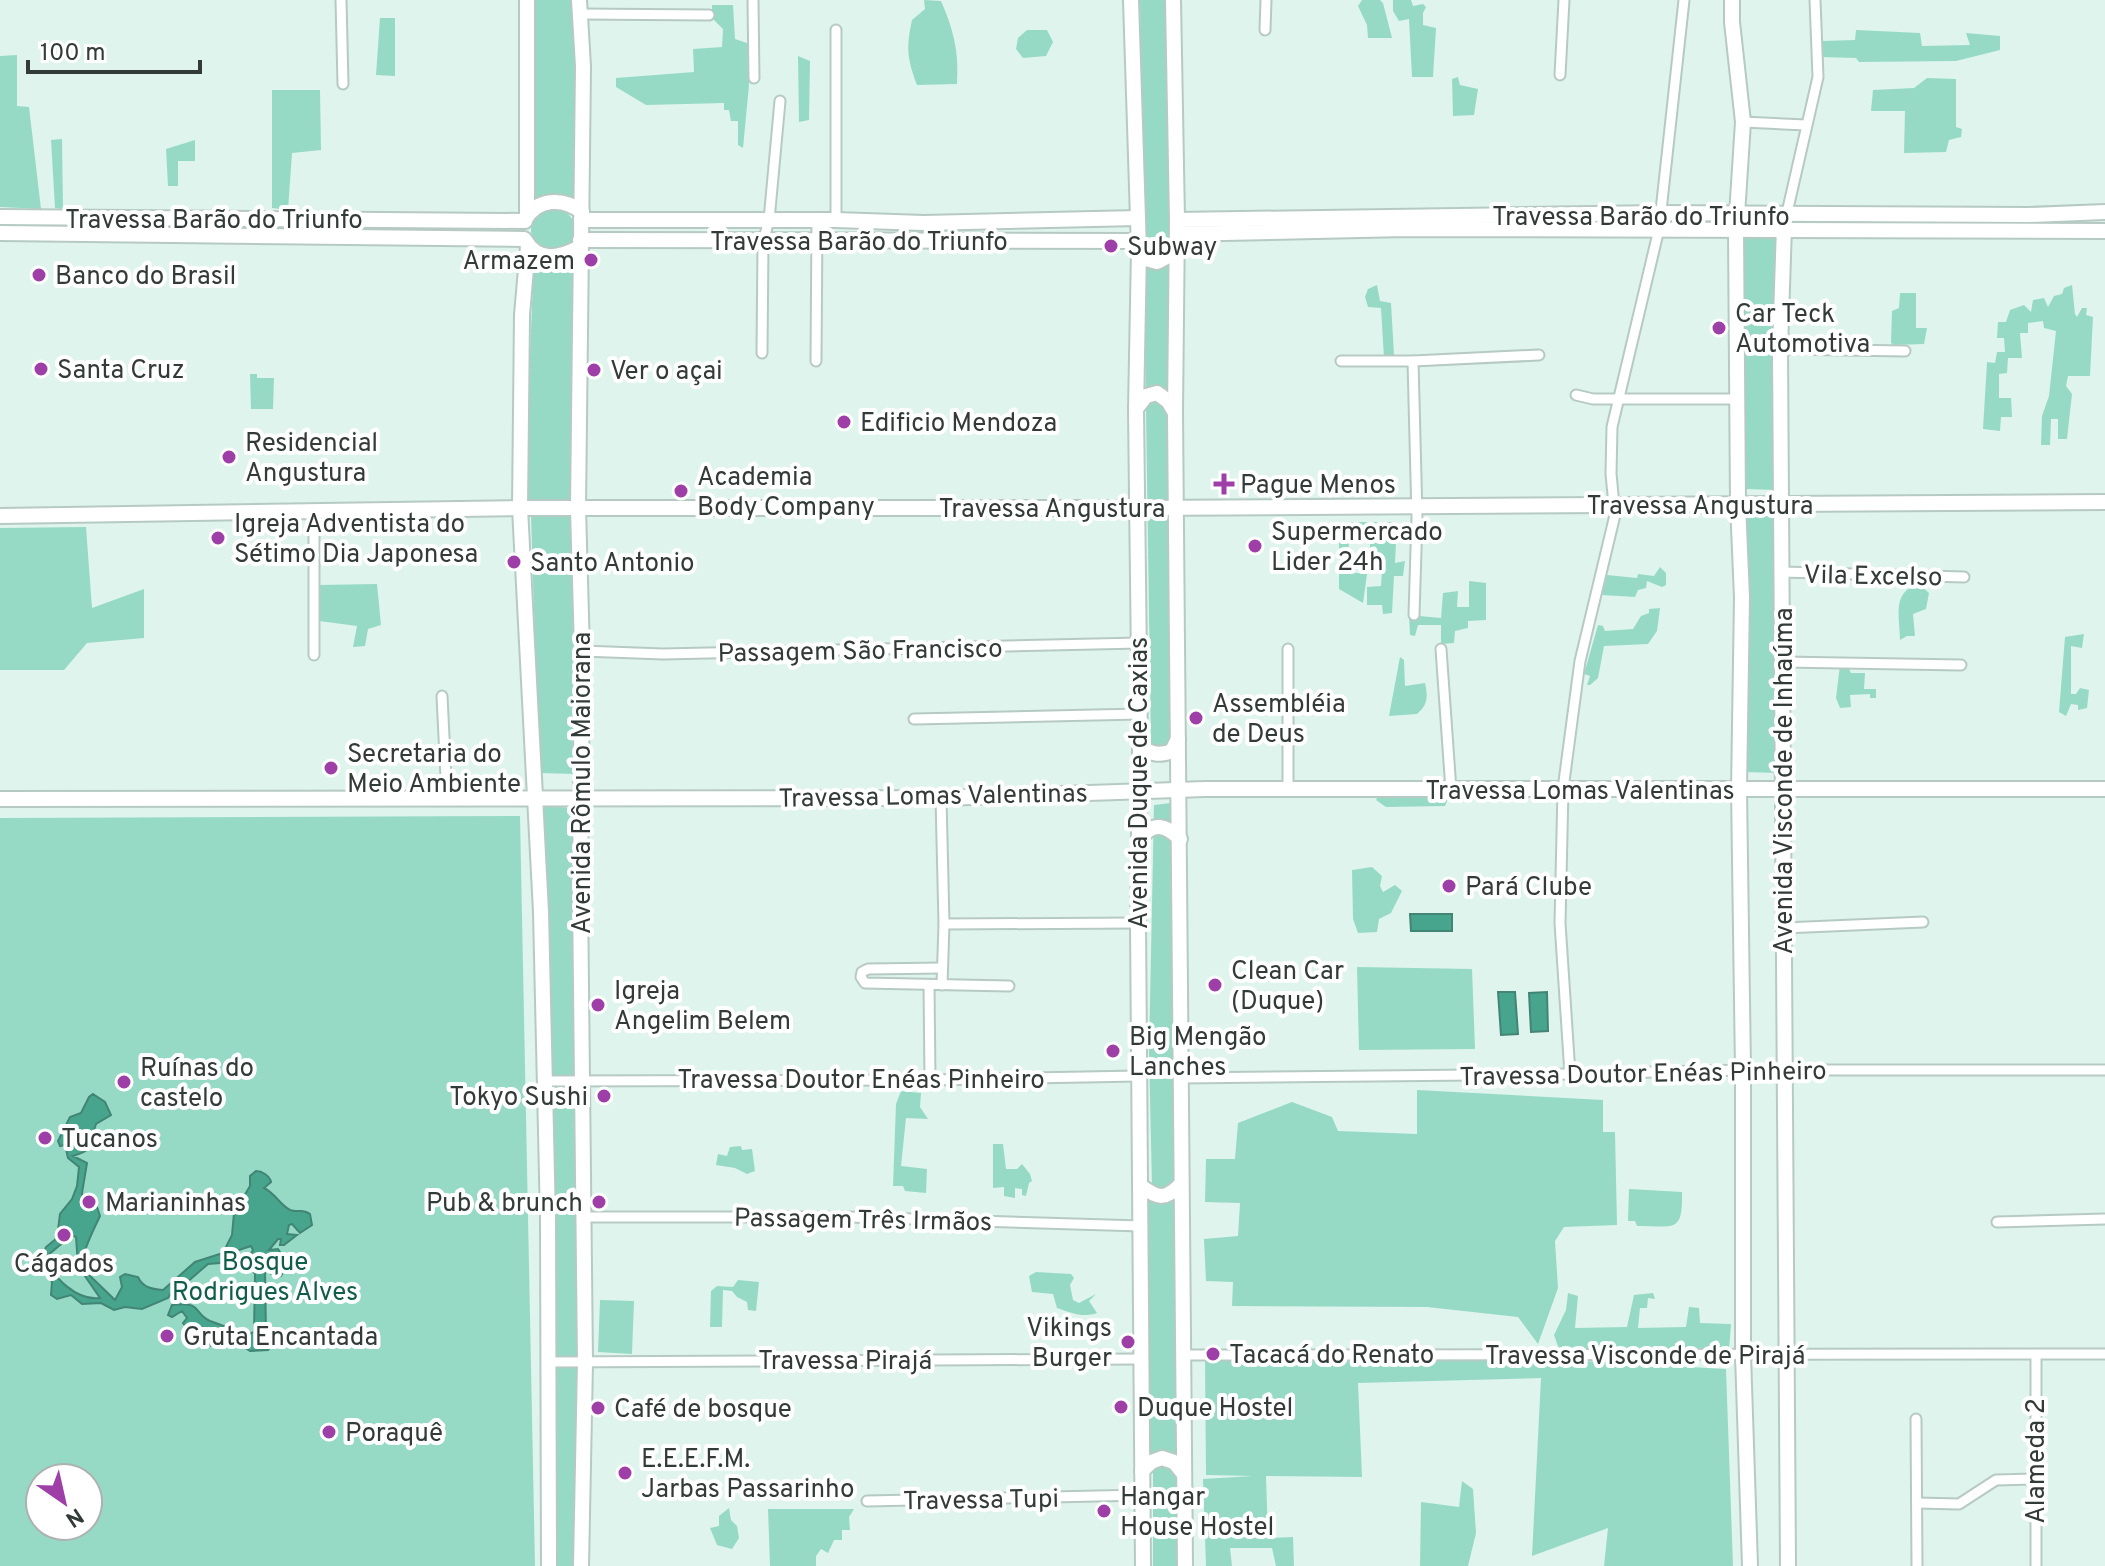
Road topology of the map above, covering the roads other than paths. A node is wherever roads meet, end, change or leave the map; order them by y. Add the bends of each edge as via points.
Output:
1 (341, 0) edge
2 (527, 0) edge
3 (753, 0) edge
4 (1131, 0) edge
5 (1173, 0) edge
6 (1266, 0) edge
7 (1564, 0) edge
8 (1684, 0) edge
9 (1732, 0) edge
10 (1815, 0) edge
11 (580, 7) edge
12 (709, 15) dead end
13 (836, 30) dead end
14 (1265, 30) dead end
15 (1560, 75) dead end
16 (754, 78) dead end
17 (343, 84) dead end
18 (780, 101) dead end
19 (1743, 122) junction
20 (1806, 125) junction
21 (2105, 212) edge
22 (1660, 213) junction
23 (1737, 214) junction
24 (2029, 215) junction
25 (582, 216) junction
26 (0, 217) edge
27 (92, 217) junction
28 (172, 218) junction
29 (526, 218) junction
30 (1138, 218) junction
31 (244, 219) junction
32 (658, 219) junction
33 (382, 220) junction
34 (769, 220) junction
35 (836, 220) junction
36 (817, 221) junction
37 (924, 223) junction
38 (1407, 223) junction
39 (1785, 223) junction
40 (1177, 227) junction
41 (1659, 229) junction
42 (1736, 230) junction
43 (2105, 231) edge
44 (2028, 232) junction
45 (0, 233) edge
46 (91, 234) junction
47 (172, 234) junction
48 (243, 236) junction
49 (382, 237) junction
50 (818, 240) junction
51 (658, 241) junction
52 (526, 242) junction
53 (763, 242) junction
54 (924, 242) junction
55 (580, 244) junction
56 (1138, 245) junction
57 (1176, 252) junction
58 (1780, 349) junction
59 (1905, 351) dead end
60 (762, 353) dead end
61 (1539, 355) dead end
62 (816, 361) dead end
63 (1341, 361) dead end
64 (1413, 361) junction
65 (1576, 395) dead end
66 (1619, 398) junction
67 (1737, 399) junction
68 (1136, 410) junction
69 (1175, 413) junction
70 (2105, 502) edge
71 (1738, 504) junction
72 (1781, 504) junction
73 (1613, 505) junction
74 (1416, 506) junction
75 (520, 508) junction
76 (578, 508) junction
77 (1138, 508) junction
78 (1177, 508) junction
79 (314, 511) junction
80 (0, 516) edge
81 (1782, 572) junction
82 (1964, 577) dead end
83 (1414, 615) dead end
84 (1139, 643) junction
85 (1288, 649) dead end
86 (1441, 649) dead end
87 (582, 651) junction
88 (314, 655) dead end
89 (1783, 662) junction
90 (1961, 665) dead end
91 (442, 696) dead end
92 (1140, 714) junction
93 (914, 719) dead end
94 (1178, 738) junction
95 (1140, 747) junction
96 (1563, 789) junction
97 (2105, 789) edge
98 (1179, 790) junction
99 (1451, 790) junction
100 (1739, 790) junction
101 (1288, 791) junction
102 (1783, 791) junction
103 (1140, 792) junction
104 (447, 798) junction
105 (941, 798) junction
106 (0, 799) edge
107 (535, 799) junction
108 (580, 799) junction
109 (1140, 839) junction
110 (1180, 839) junction
111 (1923, 922) dead end
112 (1138, 923) junction
113 (944, 924) junction
114 (1784, 928) junction
115 (942, 968) junction
116 (929, 985) junction
117 (942, 985) junction
118 (1009, 986) dead end
119 (1784, 1069) junction
120 (1743, 1070) junction
121 (2105, 1070) edge
122 (1570, 1074) junction
123 (1139, 1076) junction
124 (1181, 1078) junction
125 (930, 1080) junction
126 (546, 1081) junction
127 (583, 1081) junction
128 (1181, 1184) junction
129 (1141, 1186) junction
130 (584, 1217) junction
131 (2105, 1219) edge
132 (1997, 1222) dead end
133 (1141, 1226) junction
134 (2105, 1354) edge
135 (1185, 1355) junction
136 (1743, 1355) junction
137 (1787, 1356) junction
138 (2036, 1356) junction
139 (1140, 1359) junction
140 (549, 1362) junction
141 (585, 1362) junction
142 (1916, 1419) dead end
143 (1142, 1471) junction
144 (1182, 1472) junction
145 (2035, 1479) junction
146 (1144, 1495) junction
147 (867, 1501) dead end
148 (1917, 1503) junction
149 (549, 1566) edge
150 (581, 1566) edge
151 (1143, 1566) edge
152 (1185, 1566) edge
153 (1750, 1566) edge
154 (1788, 1566) edge
155 (1917, 1566) edge
156 (2036, 1566) edge

1 - 17 street
2 - 29 street
3 - 16 street
4 - 30 street, Avenida Duque de Caxias
5 - 40 street, Avenida Duque de Caxias
6 - 14 street
7 - 15 street
8 - 22 street
9 - 19 street, Avenida Visconde de Inhaúma
10 - 20 street, Avenida Visconde de Inhaúma via 1818,77
11 - 12 street
11 - 25 street, Avenida Rômulo Maiorana
13 - 35 street
18 - 34 street
19 - 20 street
19 - 23 street, Avenida Visconde de Inhaúma
20 - 39 street, Avenida Visconde de Inhaúma
21 - 24 street, Travessa Barão do Triunfo
22 - 23 street, Travessa Barão do Triunfo
22 - 38 street, Travessa Barão do Triunfo via 1422,214
22 - 41 street
23 - 39 street, Travessa Barão do Triunfo
23 - 42 street, Avenida Visconde de Inhaúma
24 - 39 street, Travessa Barão do Triunfo
24 - 44 street
25 - 29 street via 566,202 555,201
25 - 32 street, Travessa Barão do Triunfo
25 - 55 street, Avenida Rômulo Maiorana
26 - 27 street, Travessa Barão do Triunfo
27 - 28 street, Travessa Barão do Triunfo
27 - 46 street
28 - 31 street, Travessa Barão do Triunfo
28 - 47 street
29 - 33 street, Travessa Barão do Triunfo
29 - 52 street
30 - 37 street, Travessa Barão do Triunfo
30 - 56 street, Avenida Duque de Caxias
31 - 33 street, Travessa Barão do Triunfo
31 - 48 street
32 - 34 street, Travessa Barão do Triunfo
32 - 51 street
33 - 49 street
34 - 36 street, Travessa Barão do Triunfo
34 - 53 street
35 - 36 street, Travessa Barão do Triunfo
35 - 37 street, Travessa Barão do Triunfo
36 - 50 street
37 - 54 street
38 - 40 street, Travessa Barão do Triunfo
38 - 40 street, Travessa Barão do Triunfo via 1336,215
38 - 41 street, Travessa Barão do Triunfo
39 - 42 street, Travessa Barão do Triunfo
39 - 44 street, Travessa Barão do Triunfo
39 - 58 street, Avenida Visconde de Inhaúma
40 - 57 street, Avenida Duque de Caxias
41 - 42 street, Travessa Barão do Triunfo
41 - 66 street
42 - 67 street, Avenida Visconde de Inhaúma
43 - 44 street, Travessa Barão do Triunfo
45 - 46 street, Travessa Barão do Triunfo
46 - 47 street, Travessa Barão do Triunfo
47 - 48 street, Travessa Barão do Triunfo
48 - 49 street, Travessa Barão do Triunfo
49 - 52 street, Travessa Barão do Triunfo
50 - 53 street, Travessa Barão do Triunfo
50 - 54 street, Travessa Barão do Triunfo
50 - 62 street
51 - 53 street, Travessa Barão do Triunfo
51 - 55 street, Travessa Barão do Triunfo
52 - 55 street via 534,252 551,257
52 - 75 street, Avenida Rômulo Maiorana
53 - 60 street
54 - 56 street, Travessa Barão do Triunfo
55 - 76 street, Avenida Rômulo Maiorana
56 - 57 street, Travessa Barão do Triunfo via 1146,259 1157,262
56 - 68 street, Avenida Duque de Caxias
57 - 69 street, Avenida Duque de Caxias
58 - 59 street
58 - 72 street, Avenida Visconde de Inhaúma
61 - 64 street
63 - 64 street
64 - 74 street
65 - 66 street
66 - 67 street
66 - 73 street via 1611,445
67 - 71 street, Avenida Visconde de Inhaúma
68 - 69 street via 1146,396 1157,393
68 - 77 street, Avenida Duque de Caxias
69 - 78 street, Avenida Duque de Caxias
70 - 72 street, Travessa Angustura
71 - 72 street, Travessa Angustura
71 - 73 street, Travessa Angustura
71 - 100 street, Avenida Visconde de Inhaúma
72 - 81 street, Avenida Visconde de Inhaúma
73 - 74 street, Travessa Angustura
73 - 96 street via 1610,539 1580,661
74 - 78 street, Travessa Angustura
74 - 83 street
75 - 76 street, Travessa Angustura
75 - 79 street, Travessa Angustura
75 - 107 street, Avenida Rômulo Maiorana
76 - 77 street, Travessa Angustura
76 - 87 street, Avenida Rômulo Maiorana
77 - 78 street, Travessa Angustura
77 - 84 street, Avenida Duque de Caxias
78 - 94 street, Avenida Duque de Caxias
79 - 80 street, Travessa Angustura
79 - 88 street
81 - 82 street, Vila Excelso
81 - 89 street, Avenida Visconde de Inhaúma
84 - 87 street, Passagem São Francisco via 663,654
84 - 92 street, Avenida Duque de Caxias
85 - 101 street
86 - 99 street
87 - 108 street, Avenida Rômulo Maiorana
89 - 90 street
89 - 102 street, Avenida Visconde de Inhaúma
91 - 104 street
92 - 93 street
92 - 95 street, Avenida Duque de Caxias
94 - 95 street via 1172,751 1161,755
94 - 98 street, Avenida Duque de Caxias
95 - 103 street, Avenida Duque de Caxias
96 - 99 street, Travessa Lomas Valentinas
96 - 100 street, Travessa Lomas Valentinas
96 - 122 street via 1560,923
97 - 102 street, Travessa Lomas Valentinas
98 - 101 street, Travessa Lomas Valentinas
98 - 103 street, Travessa Lomas Valentinas
98 - 110 street, Avenida Duque de Caxias
99 - 101 street, Travessa Lomas Valentinas
100 - 102 street, Travessa Lomas Valentinas
100 - 120 street, Avenida Visconde de Inhaúma
102 - 114 street, Avenida Visconde de Inhaúma
103 - 105 street, Travessa Lomas Valentinas
103 - 109 street, Avenida Duque de Caxias
104 - 106 street, Travessa Lomas Valentinas
104 - 107 street, Travessa Lomas Valentinas
105 - 108 street, Travessa Lomas Valentinas
105 - 113 street
107 - 108 street, Travessa Lomas Valentinas
107 - 126 street, Avenida Rômulo Maiorana
108 - 127 street, Avenida Rômulo Maiorana
109 - 110 street via 1156,826 1169,828
109 - 112 street, Avenida Duque de Caxias
110 - 124 street, Avenida Duque de Caxias
111 - 114 street
112 - 113 street
112 - 123 street, Avenida Duque de Caxias
113 - 115 street
114 - 119 street, Avenida Visconde de Inhaúma
115 - 116 street via 868,969 861,977 865,983
115 - 117 street
116 - 117 street
116 - 125 street
117 - 118 street
119 - 120 street, Travessa Doutor Enéas Pinheiro
119 - 121 street, Travessa Doutor Enéas Pinheiro
119 - 137 street, Avenida Visconde de Inhaúma
120 - 122 street, Travessa Doutor Enéas Pinheiro
120 - 136 street, Avenida Visconde de Inhaúma
122 - 124 street, Travessa Doutor Enéas Pinheiro
123 - 125 street, Travessa Doutor Enéas Pinheiro
123 - 129 street, Avenida Duque de Caxias
124 - 128 street, Avenida Duque de Caxias
125 - 127 street, Travessa Doutor Enéas Pinheiro
126 - 127 street, Travessa Doutor Enéas Pinheiro
126 - 140 street, Avenida Rômulo Maiorana
127 - 130 street, Avenida Rômulo Maiorana
128 - 129 street via 1163,1197
128 - 135 street, Avenida Duque de Caxias
129 - 133 street, Avenida Duque de Caxias
130 - 133 street, Passagem Três Irmãos via 848,1217
130 - 141 street, Avenida Rômulo Maiorana
131 - 132 street
133 - 139 street, Avenida Duque de Caxias
134 - 138 street, Travessa Visconde de Pirajá
135 - 136 street, Travessa Visconde de Pirajá
135 - 144 street, Avenida Duque de Caxias
136 - 137 street, Travessa Visconde de Pirajá
136 - 153 street, Avenida Visconde de Inhaúma
137 - 138 street, Travessa Visconde de Pirajá
137 - 154 street, Avenida Visconde de Inhaúma
138 - 145 street, Alameda 2
139 - 141 street, Travessa Pirajá
139 - 143 street, Avenida Duque de Caxias
140 - 141 street, Travessa Pirajá
140 - 149 street, Avenida Rômulo Maiorana
141 - 150 street, Avenida Rômulo Maiorana
142 - 148 street
143 - 144 street via 1162,1458
143 - 146 street, Avenida Duque de Caxias
144 - 152 street, Avenida Duque de Caxias
145 - 148 street via 1996,1480 1959,1504
145 - 156 street, Alameda 2
146 - 147 street, Travessa Tupi
146 - 151 street, Avenida Duque de Caxias
148 - 155 street

